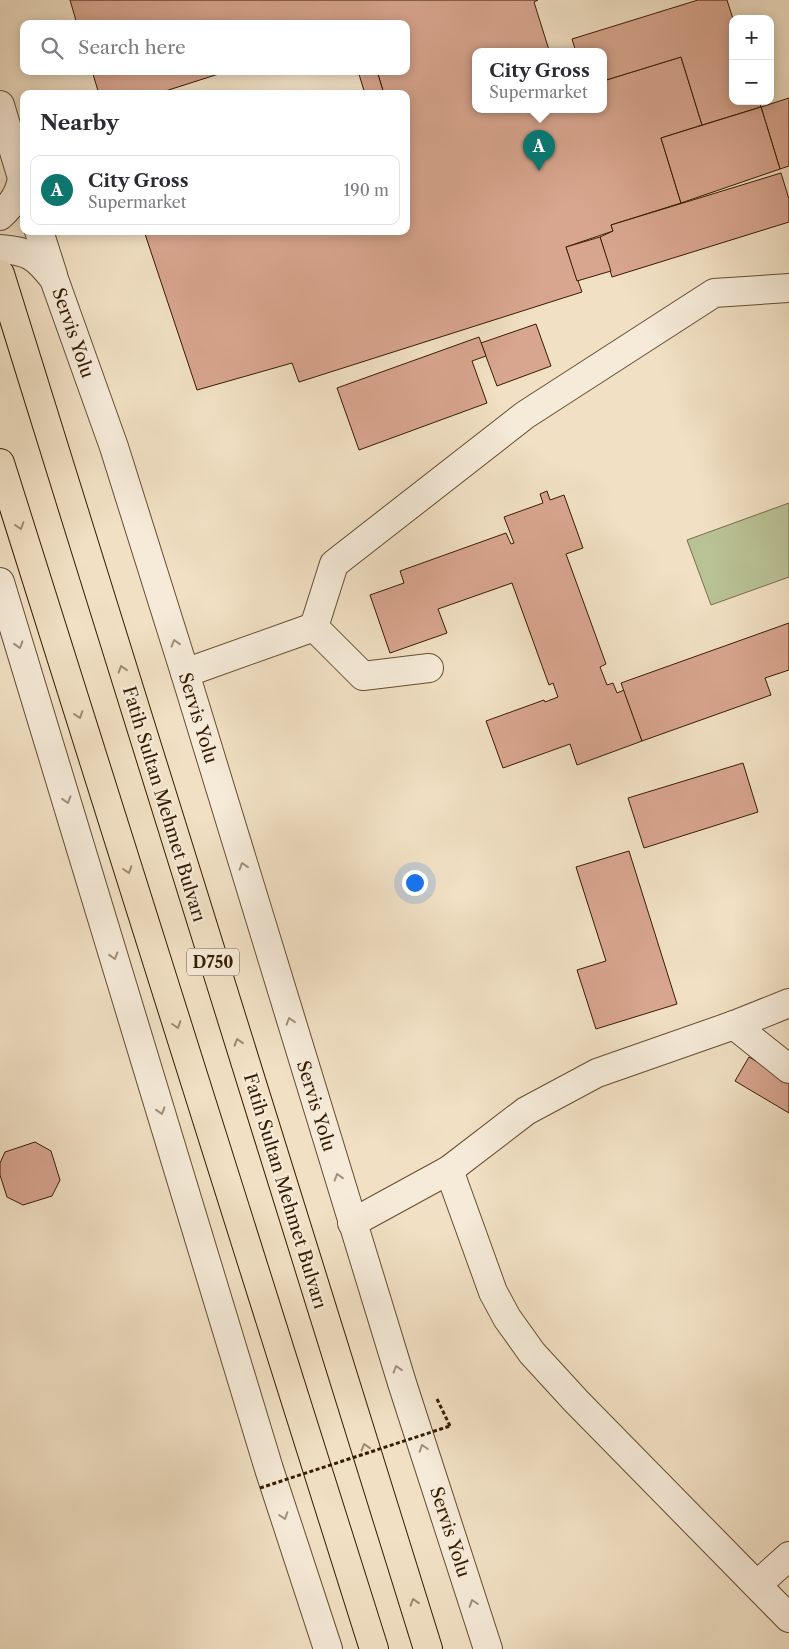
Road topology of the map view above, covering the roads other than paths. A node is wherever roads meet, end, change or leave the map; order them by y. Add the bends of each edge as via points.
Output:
1 (0, 105) edge
2 (20, 171) edge
3 (20, 188) edge
4 (0, 216) edge
5 (40, 235) edge
6 (0, 249) edge
7 (0, 274) edge
8 (54, 279) junction
9 (789, 288) edge
10 (0, 463) edge
11 (0, 582) edge
12 (314, 627) junction
13 (429, 668) dead end
14 (185, 673) junction
15 (789, 1003) edge
16 (734, 1025) junction
17 (789, 1069) edge
18 (449, 1170) junction
19 (352, 1223) junction
20 (789, 1556) edge
21 (757, 1585) junction
22 (789, 1618) edge
23 (328, 1649) edge
24 (374, 1649) edge
25 (428, 1649) edge
26 (488, 1649) edge

1 - 2 street
3 - 4 street
5 - 8 street
6 - 8 street, Servis Yolu via 14,250 40,261
25 -> 7 highway, Fatih Sultan Mehmet Bulvarı / D750
14 -> 8 street, Servis Yolu via 114,447
9 - 12 street via 714,293 525,415 334,564
10 -> 24 highway, D750
11 -> 23 street via 264,1479
12 - 13 street via 363,676
12 - 14 street
19 -> 14 street, Servis Yolu
15 - 16 street
16 - 17 street
16 - 18 street via 597,1073 526,1111
18 - 19 street
18 - 21 street via 493,1292 532,1353
26 -> 19 street, Servis Yolu
20 - 21 street
21 - 22 street

